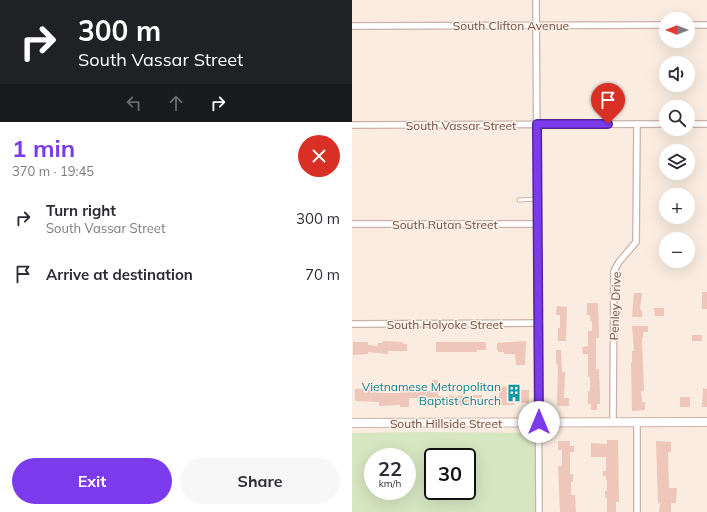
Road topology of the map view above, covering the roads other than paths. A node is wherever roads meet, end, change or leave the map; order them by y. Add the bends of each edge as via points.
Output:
1 (536, 0) edge
2 (354, 25) edge
3 (537, 25) junction
4 (659, 25) edge
5 (695, 25) edge
6 (707, 25) edge
7 (537, 124) junction
8 (637, 124) junction
9 (659, 124) edge
10 (695, 124) edge
11 (707, 124) edge
12 (352, 125) edge
13 (538, 199) junction
14 (519, 200) dead end
15 (352, 224) edge
16 (538, 224) junction
17 (539, 323) junction
18 (352, 324) edge
19 (539, 422) junction
20 (613, 422) junction
21 (637, 422) junction
22 (707, 422) edge
23 (352, 423) edge
24 (539, 512) edge
25 (637, 512) edge

1 - 3 street
2 - 3 street, South Clifton Avenue
3 - 4 street, South Clifton Avenue
3 - 7 street
5 - 6 street
7 - 8 street, South Vassar Street
7 - 12 street, South Vassar Street
7 - 13 street
8 - 9 street, South Vassar Street
8 - 20 street, Penley Drive via 636,242 614,271
10 - 11 street
13 - 14 lane
13 - 16 street
15 - 16 street, South Rutan Street
16 - 17 street
17 - 18 street, South Holyoke Street
17 - 19 street
19 - 20 main road, South Hillside Street
19 - 23 main road, South Hillside Street
19 - 24 street
20 - 21 main road, South Hillside Street
21 - 22 main road, South Hillside Street
21 - 25 street

